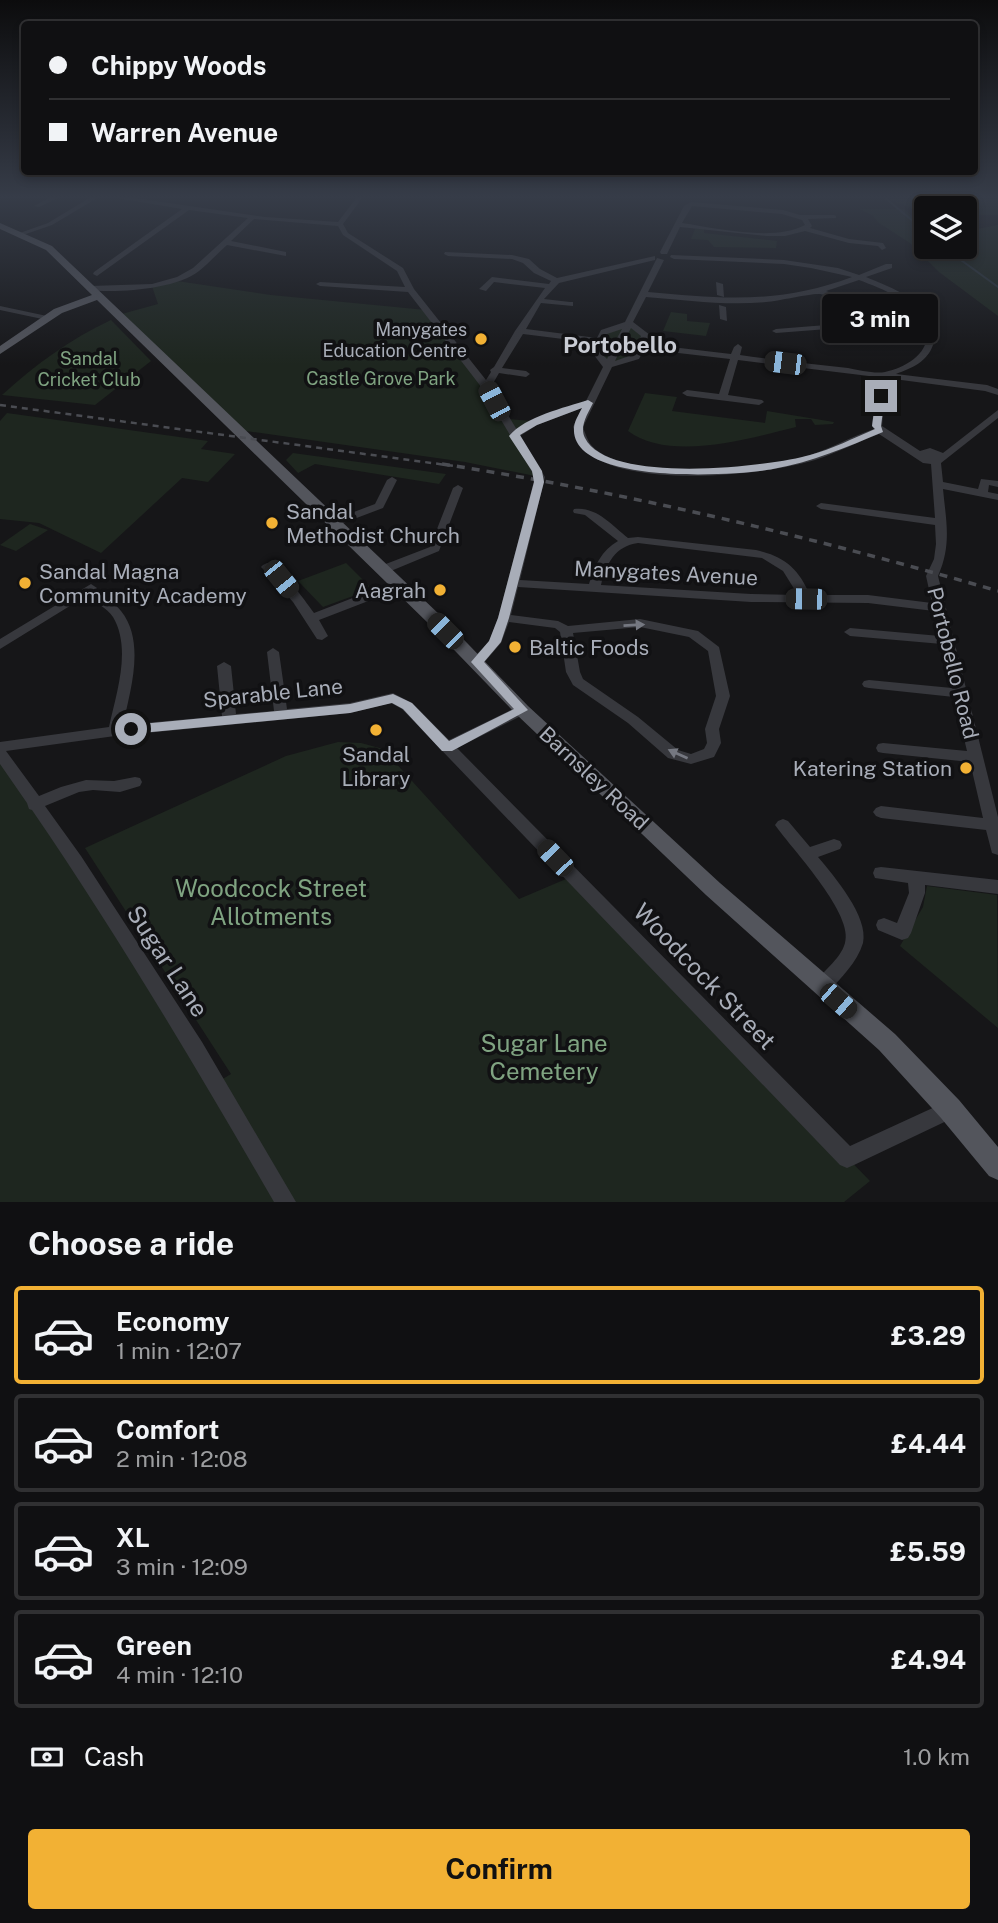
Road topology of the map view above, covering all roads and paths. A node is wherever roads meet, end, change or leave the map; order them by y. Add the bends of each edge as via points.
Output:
1 (54, 253) edge
2 (126, 253) edge
3 (213, 253) edge
4 (279, 253) edge
5 (372, 253) edge
6 (465, 253) edge
7 (661, 253) edge
8 (283, 254) dead end
9 (659, 257) junction
10 (889, 266) dead end
11 (97, 274) dead end
12 (859, 276) junction
13 (320, 284) dead end
14 (553, 284) junction
15 (719, 284) dead end
16 (483, 289) dead end
17 (410, 290) junction
18 (819, 291) junction
19 (94, 292) junction
20 (643, 294) junction
21 (721, 295) junction
22 (706, 300) junction
23 (540, 301) junction
24 (737, 302) junction
25 (570, 304) dead end
26 (722, 307) junction
27 (0, 308) edge
28 (47, 318) junction
29 (724, 319) dead end
30 (628, 324) junction
31 (519, 331) junction
32 (776, 331) dead end
33 (599, 341) junction
34 (618, 343) junction
35 (641, 346) junction
36 (738, 347) dead end
37 (0, 351) edge
38 (735, 358) junction
39 (608, 365) junction
40 (494, 370) junction
41 (526, 374) dead end
42 (884, 376) junction
43 (486, 387) junction
44 (998, 391) edge
45 (687, 393) dead end
46 (723, 397) junction
47 (759, 402) dead end
48 (588, 403) junction
49 (998, 413) edge
50 (501, 416) junction
51 (543, 419) junction
52 (982, 425) junction
53 (998, 427) edge
54 (880, 430) junction
55 (514, 436) junction
56 (930, 457) junction
57 (392, 480) dead end
58 (937, 480) junction
59 (998, 484) edge
60 (458, 488) dead end
61 (982, 494) junction
62 (998, 497) edge
63 (821, 506) dead end
64 (578, 511) dead end
65 (940, 522) junction
66 (334, 523) junction
67 (625, 541) junction
68 (267, 568) dead end
69 (382, 570) junction
70 (514, 583) junction
71 (398, 585) junction
72 (594, 588) junction
73 (806, 599) junction
74 (940, 608) junction
75 (313, 618) junction
76 (504, 618) junction
77 (566, 630) junction
78 (850, 632) dead end
79 (322, 636) dead end
80 (948, 641) junction
81 (0, 645) edge
82 (273, 652) dead end
83 (477, 662) junction
84 (224, 666) dead end
85 (869, 684) dead end
86 (961, 693) junction
87 (522, 710) junction
88 (281, 715) junction
89 (229, 719) junction
90 (115, 731) junction
91 (0, 747) edge
92 (447, 747) junction
93 (883, 748) dead end
94 (0, 753) edge
95 (976, 757) junction
96 (135, 782) dead end
97 (34, 805) junction
98 (880, 812) dead end
99 (783, 825) dead end
100 (992, 825) junction
101 (834, 845) dead end
102 (998, 849) edge
103 (806, 855) junction
104 (881, 873) dead end
105 (916, 877) junction
106 (998, 887) edge
107 (884, 925) dead end
108 (822, 987) junction
109 (950, 1109) junction
110 (995, 1160) edge
111 (286, 1202) edge

1 - 19 main road, Barnsley Road
2 - 11 street
3 - 19 street via 180,279
4 - 8 street
5 - 17 street via 400,270
6 - 14 street via 517,258
7 - 9 street
9 - 12 street via 800,262
9 - 14 street
9 - 20 street
10 - 12 street
12 - 18 street
12 - 42 street via 910,302 930,324 929,344 922,357
13 - 17 street
14 - 16 street via 492,279
14 - 23 street
15 - 21 street
17 - 43 street
18 - 24 street
18 - 32 street via 858,309 860,317 848,329
19 - 28 main road
19 - 66 main road, Barnsley Road
20 - 22 street
20 - 30 street
21 - 22 street
21 - 24 street
22 - 24 street
22 - 26 street
23 - 25 street
23 - 31 street
24 - 26 street
26 - 29 street
27 - 28 street
28 - 37 main road
30 - 33 street via 604,332
30 - 34 street
30 - 35 street via 646,335
31 - 33 street
31 - 40 street
33 - 34 street
33 - 39 street via 595,351
34 - 35 street
34 - 39 street
35 - 38 street
35 - 39 street via 636,357
36 - 38 street
38 - 42 street
38 - 46 street
39 - 48 street
40 - 41 street
40 - 43 street
42 - 44 street
42 - 54 street
43 - 50 street
45 - 46 street
46 - 47 street
48 - 51 street
48 - 54 street via 578,427 585,445 616,463 660,471 788,464
49 - 52 street
50 - 51 street
50 - 55 street
51 - 55 street
52 - 53 street
52 - 56 street via 950,451
54 - 56 street
55 - 70 street via 540,477
56 - 58 street, Portobello Road
57 - 66 street via 379,506
58 - 61 street
58 - 65 street, Portobello Road
59 - 61 street via 985,481
60 - 69 street via 435,549
61 - 62 street
63 - 65 street
64 - 67 street via 588,512
65 - 74 street, Portobello Road via 941,551 932,576
66 - 69 main road, Barnsley Road
67 - 72 street via 607,554
67 - 73 street via 764,555 788,566
68 - 75 street
69 - 71 main road, Barnsley Road
70 - 72 street, Manygates Avenue
70 - 76 street
71 - 75 street
71 - 83 main road, Barnsley Road
72 - 73 street, Manygates Avenue
73 - 74 street, Manygates Avenue via 887,600
74 - 80 street, Portobello Road
75 - 79 street
76 - 77 street
76 - 83 street via 495,642
77 -> 77 street via 640,624 693,634 707,643 714,650 723,696 709,753 691,760 673,754 578,682
78 - 80 street
80 - 86 street, Portobello Road
81 - 90 street via 89,589 119,616 125,642 127,670
82 - 88 street
83 - 87 main road, Barnsley Road
84 - 89 street
85 - 86 street
86 - 95 street, Portobello Road
87 - 92 street
87 - 108 main road, Barnsley Road
88 - 89 street, Sparable Lane
88 - 92 street, Sparable Lane via 393,698
89 - 90 street, Sparable Lane
90 - 91 street, Sparable Lane
92 - 109 street, Woodcock Street via 847,1158
93 - 95 street
94 - 97 street, Sugar Lane
95 - 100 street, Portobello Road
96 - 97 street via 111,788 80,786
97 - 111 street, Sugar Lane via 75,860 195,1048
98 - 100 street
99 - 103 street
100 - 102 street, Portobello Road
101 - 103 street
103 - 108 street via 854,924 855,939 848,957
104 - 105 street
105 - 106 street
105 - 107 street via 917,893 902,933
108 - 109 main road, Barnsley Road via 887,1042
109 - 110 main road, Barnsley Road

